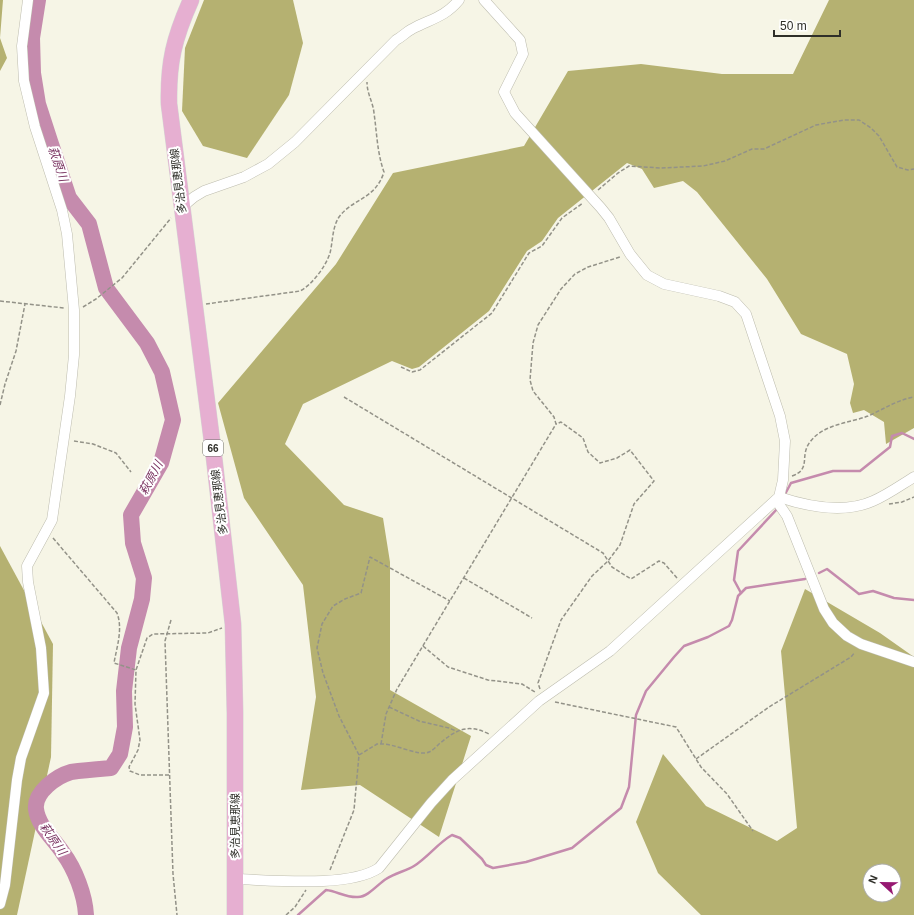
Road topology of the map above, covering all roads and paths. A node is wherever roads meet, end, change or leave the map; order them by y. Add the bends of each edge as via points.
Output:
1 (28, 0) edge
2 (191, 0) edge
3 (459, 0) edge
4 (484, 0) edge
5 (371, 67) junction
6 (914, 169) edge
7 (591, 197) junction
8 (181, 208) junction
9 (630, 254) junction
10 (0, 301) edge
11 (25, 304) junction
12 (194, 306) junction
13 (74, 310) junction
14 (401, 367) dead end
15 (344, 397) dead end
16 (914, 397) edge
17 (0, 405) edge
18 (556, 424) junction
19 (64, 440) junction
20 (131, 472) dead end
21 (914, 477) edge
22 (783, 480) junction
23 (512, 497) junction
24 (778, 498) junction
25 (46, 532) junction
26 (608, 561) junction
27 (464, 578) junction
28 (682, 584) junction
29 (450, 601) junction
30 (532, 618) dead end
31 (171, 620) dead end
32 (233, 624) junction
33 (167, 634) junction
34 (861, 644) junction
35 (423, 646) junction
36 (914, 662) edge
37 (136, 670) junction
38 (545, 697) junction
39 (389, 707) junction
40 (456, 731) junction
41 (498, 740) junction
42 (381, 744) junction
43 (359, 755) junction
44 (696, 759) junction
45 (170, 775) junction
46 (753, 831) dead end
47 (235, 879) junction
48 (315, 880) junction
49 (0, 904) edge
50 (235, 908) edge
51 (177, 915) edge
52 (288, 915) edge

1 - 13 street via 22,46 24,81 35,127 62,210 67,234
2 - 8 main road, 多治見恵那線 / 66 via 173,50 168,74
3 - 5 street via 436,20 412,29 396,40
4 - 7 street via 520,40 523,54 504,92 515,113
5 - 8 street via 295,142 268,164 244,177 204,191
5 - 12 path via 367,92 374,112 378,157 384,172 372,192 339,218 325,264 306,288 300,291
6 - 7 path via 896,167 879,136 871,128 859,120 844,120 816,125 764,149 752,149 725,161 703,166 629,166
7 - 9 street via 609,218
7 - 14 path via 562,218 542,246 529,254 492,313 420,370 412,372
8 - 12 main road, 多治見恵那線 / 66
8 - 13 path via 163,226 122,278 96,299
9 - 18 path via 588,267 575,274 548,306 538,325 533,343 530,380 533,391 554,417
9 - 22 street via 647,275 664,284 719,296 735,302 746,314 785,441
10 - 11 path
11 - 13 path
11 - 17 path via 16,351
12 - 32 main road, 多治見恵那線 / 66
13 - 19 street via 73,371
15 - 23 path
16 - 22 path via 819,434 810,442 805,453 805,468 799,474
18 - 23 path
18 - 26 path via 561,422 583,438 588,452 600,463 617,458 630,450 654,481 634,504 620,545
19 - 20 path via 93,444 116,453
19 - 25 street via 52,520
21 - 24 street via 873,501 854,507 820,507
22 - 24 street
23 - 26 path via 603,553
23 - 27 path
24 - 28 street
24 - 34 street via 824,609 833,623
25 - 37 path via 116,613 120,630 114,663
25 - 49 street via 27,566 41,648 44,693 21,758 5,885
26 - 28 path via 612,567 631,579 659,561 664,563
26 - 38 path via 592,576 561,620 538,682
27 - 29 path
27 - 30 path
28 - 38 street via 610,651
29 - 35 path
29 - 43 path via 370,557 361,593 333,606 322,624 317,648 323,673 339,716
31 - 33 path
32 - 33 path via 208,633
32 - 47 main road, 多治見恵那線 / 66
33 - 37 path via 153,634 146,638
33 - 45 path via 165,641
34 - 36 street
34 - 44 path via 851,657 769,706
35 - 38 path via 448,667 488,680 522,684
35 - 39 path
37 - 45 path via 140,740 138,750 128,767 130,771 140,775
38 - 41 street
38 - 44 path via 594,711 642,718 676,727
39 - 40 path via 419,721
39 - 42 path
40 - 41 path via 478,729
40 - 42 path via 429,752 420,754
41 - 48 street via 447,786 379,868 371,874 351,880
42 - 43 path
43 - 48 path via 354,810 350,822 333,866 328,873
44 - 46 path via 727,794
45 - 51 path
47 - 48 street
47 - 50 main road, 多治見恵那線 / 66
48 - 52 path

